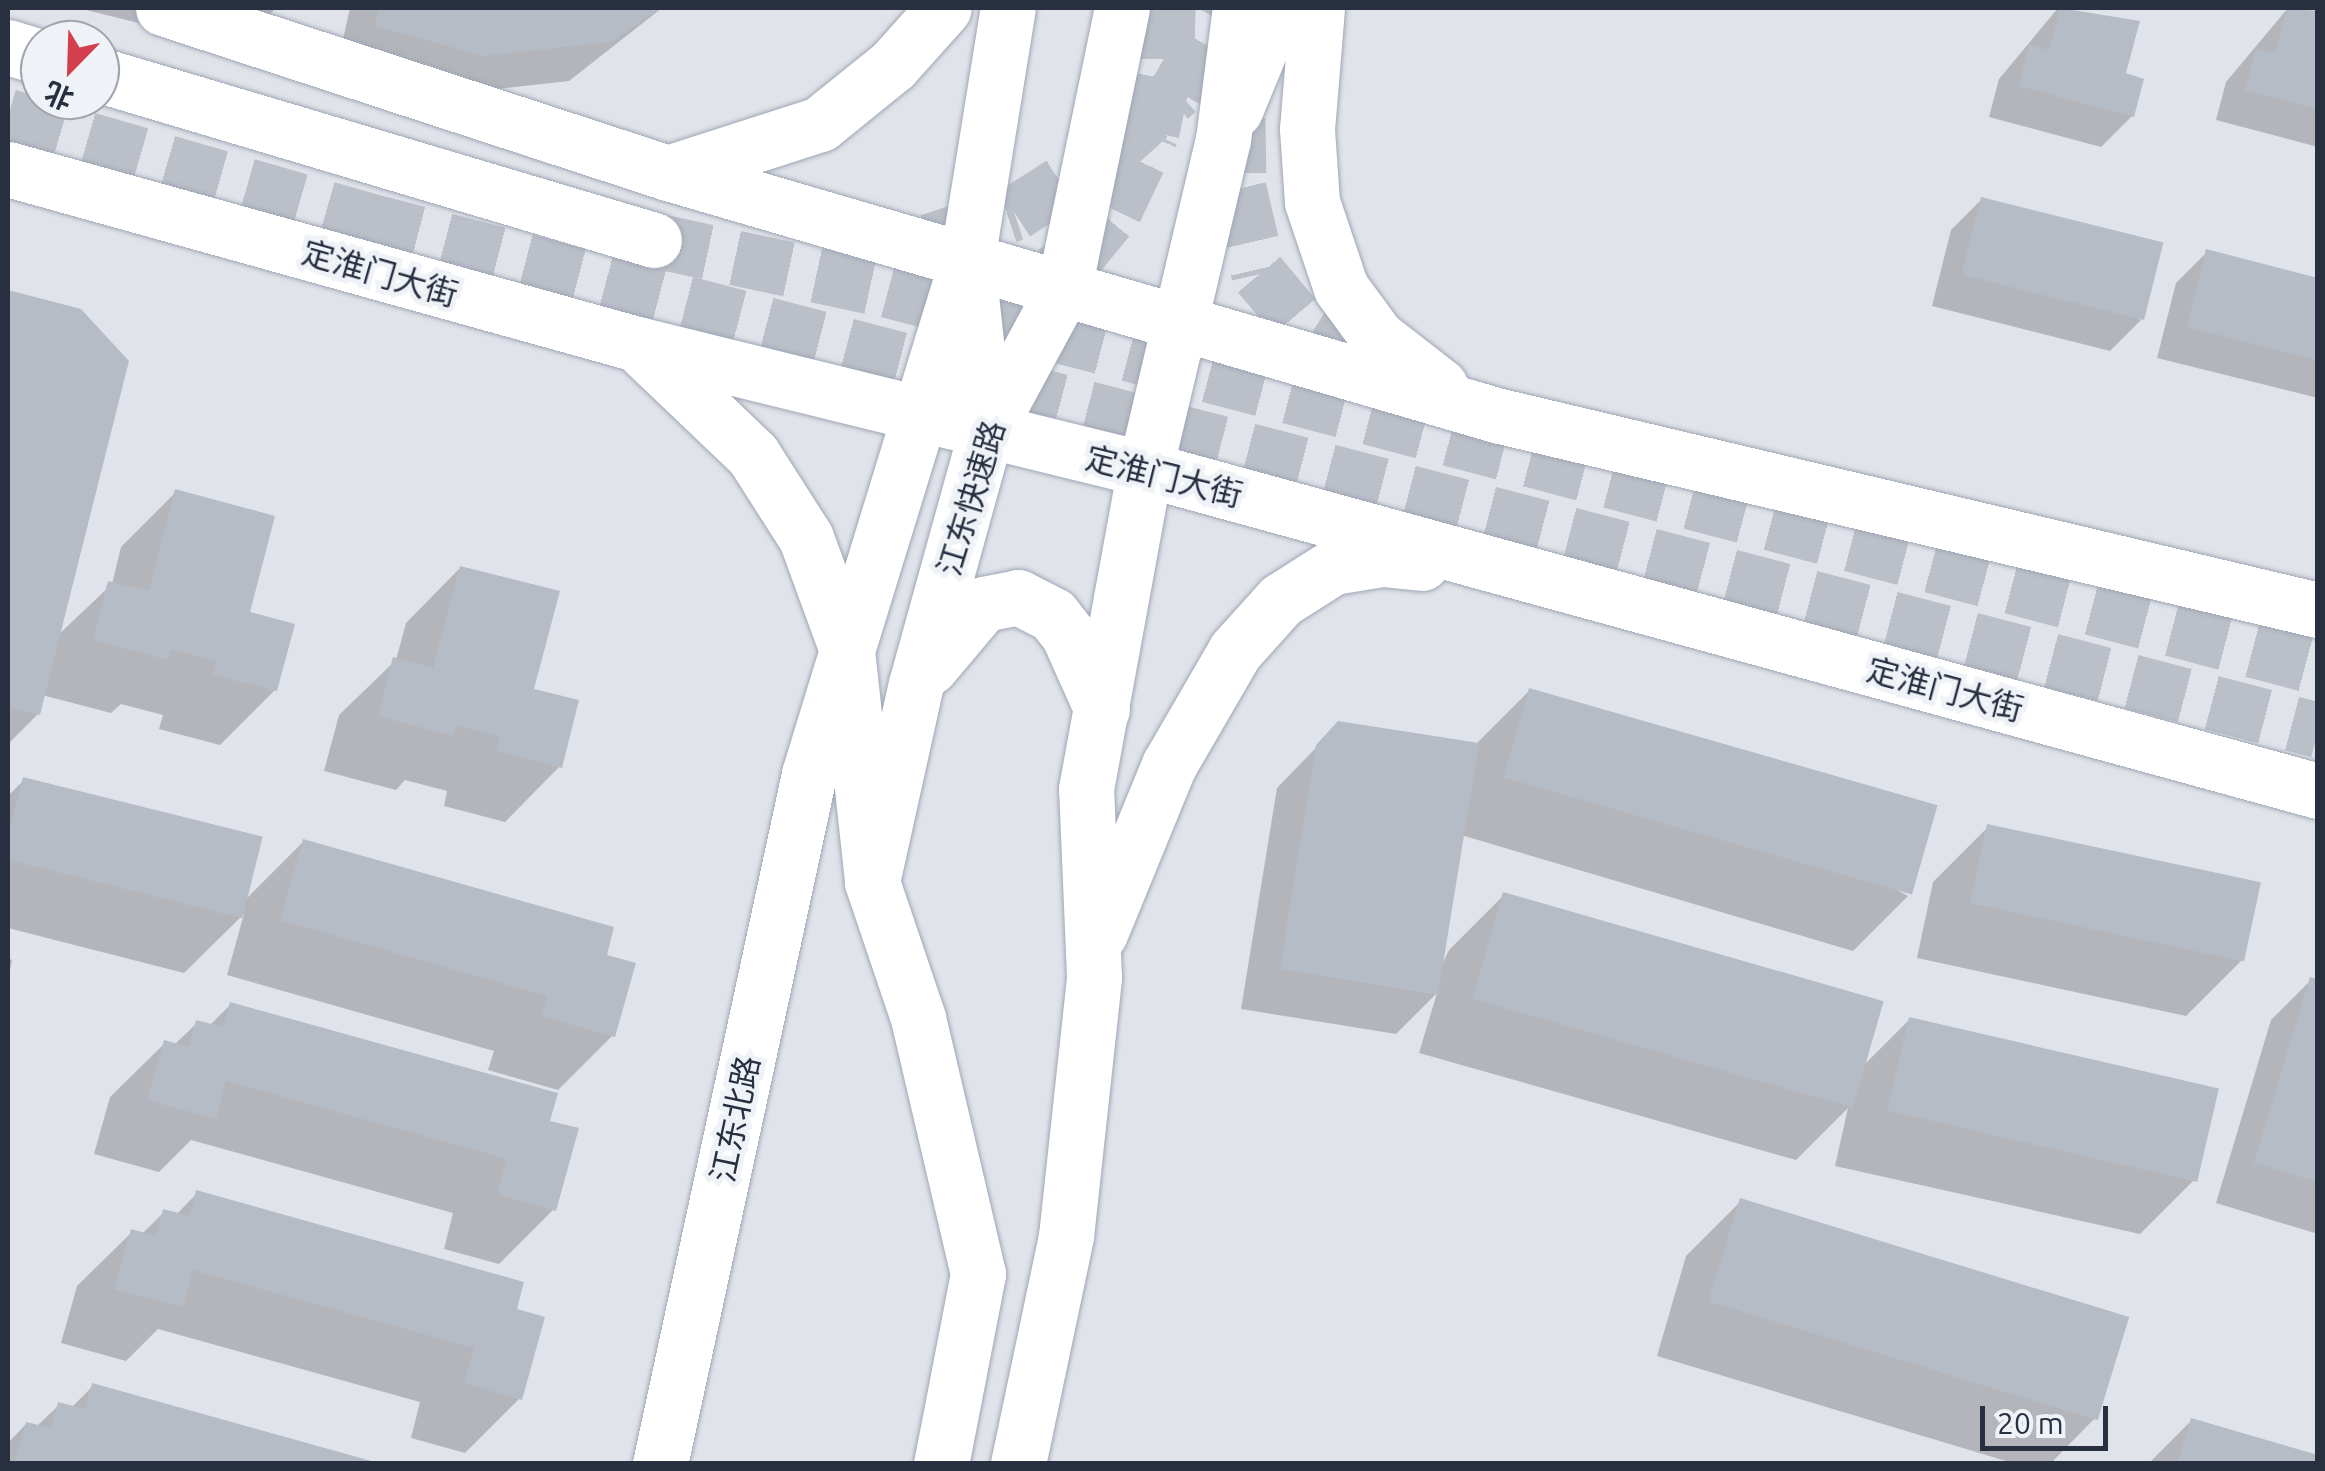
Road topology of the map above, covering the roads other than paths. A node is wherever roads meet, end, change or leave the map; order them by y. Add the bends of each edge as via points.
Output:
1 (163, 8) edge
2 (944, 8) edge
3 (1008, 8) edge
4 (1122, 8) edge
5 (1240, 8) edge
6 (1278, 8) edge
7 (1317, 8) edge
8 (120, 81) edge
9 (1223, 140) junction
10 (8, 169) edge
11 (668, 172) junction
12 (654, 240) tunnel mouth
13 (966, 260) junction
14 (1064, 288) junction
15 (1179, 322) junction
16 (637, 344) junction
17 (1496, 414) junction
18 (919, 415) junction
19 (986, 432) junction
20 (1145, 470) junction
21 (1535, 576) junction
22 (2318, 610) edge
23 (847, 650) junction
24 (916, 684) junction
25 (1102, 710) junction
26 (2318, 791) edge
27 (872, 882) junction
28 (1093, 950) junction
29 (660, 1464) edge
30 (941, 1464) edge
31 (1018, 1464) edge

1 - 11 main road
2 - 11 main road via 892,65 820,124
3 - 13 main road
4 - 14 main road, 江东快速路
5 - 9 main road
6 - 9 main road
7 - 17 main road via 1307,130 1312,202 1342,288 1378,338 1430,381
8 - 12 main road
9 - 15 main road
10 - 16 main road, 定淮门大街
11 - 13 main road
13 - 14 main road
13 - 18 main road, 江东北路
13 - 19 main road
14 - 15 main road
14 - 19 main road, 江东快速路
15 - 17 main road
15 - 20 main road
16 - 18 main road, 定淮门大街
16 - 23 main road via 753,455 806,538
17 - 22 main road
18 - 19 main road, 定淮门大街
18 - 23 main road, 江东北路
19 - 20 main road, 定淮门大街
19 - 24 main road, 江东快速路
20 - 21 main road, 定淮门大街
20 - 25 main road
21 - 26 main road, 定淮门大街
21 - 28 main road via 1382,558 1333,567 1281,600 1202,698
23 - 27 main road
23 - 29 main road, 江东北路 via 810,774
24 - 25 main road via 983,604 1018,596 1054,615 1068,634
24 - 27 main road, 江东快速路
25 - 28 main road via 1086,789
27 - 30 main road via 918,1018 978,1274
28 - 31 main road via 1066,1236

